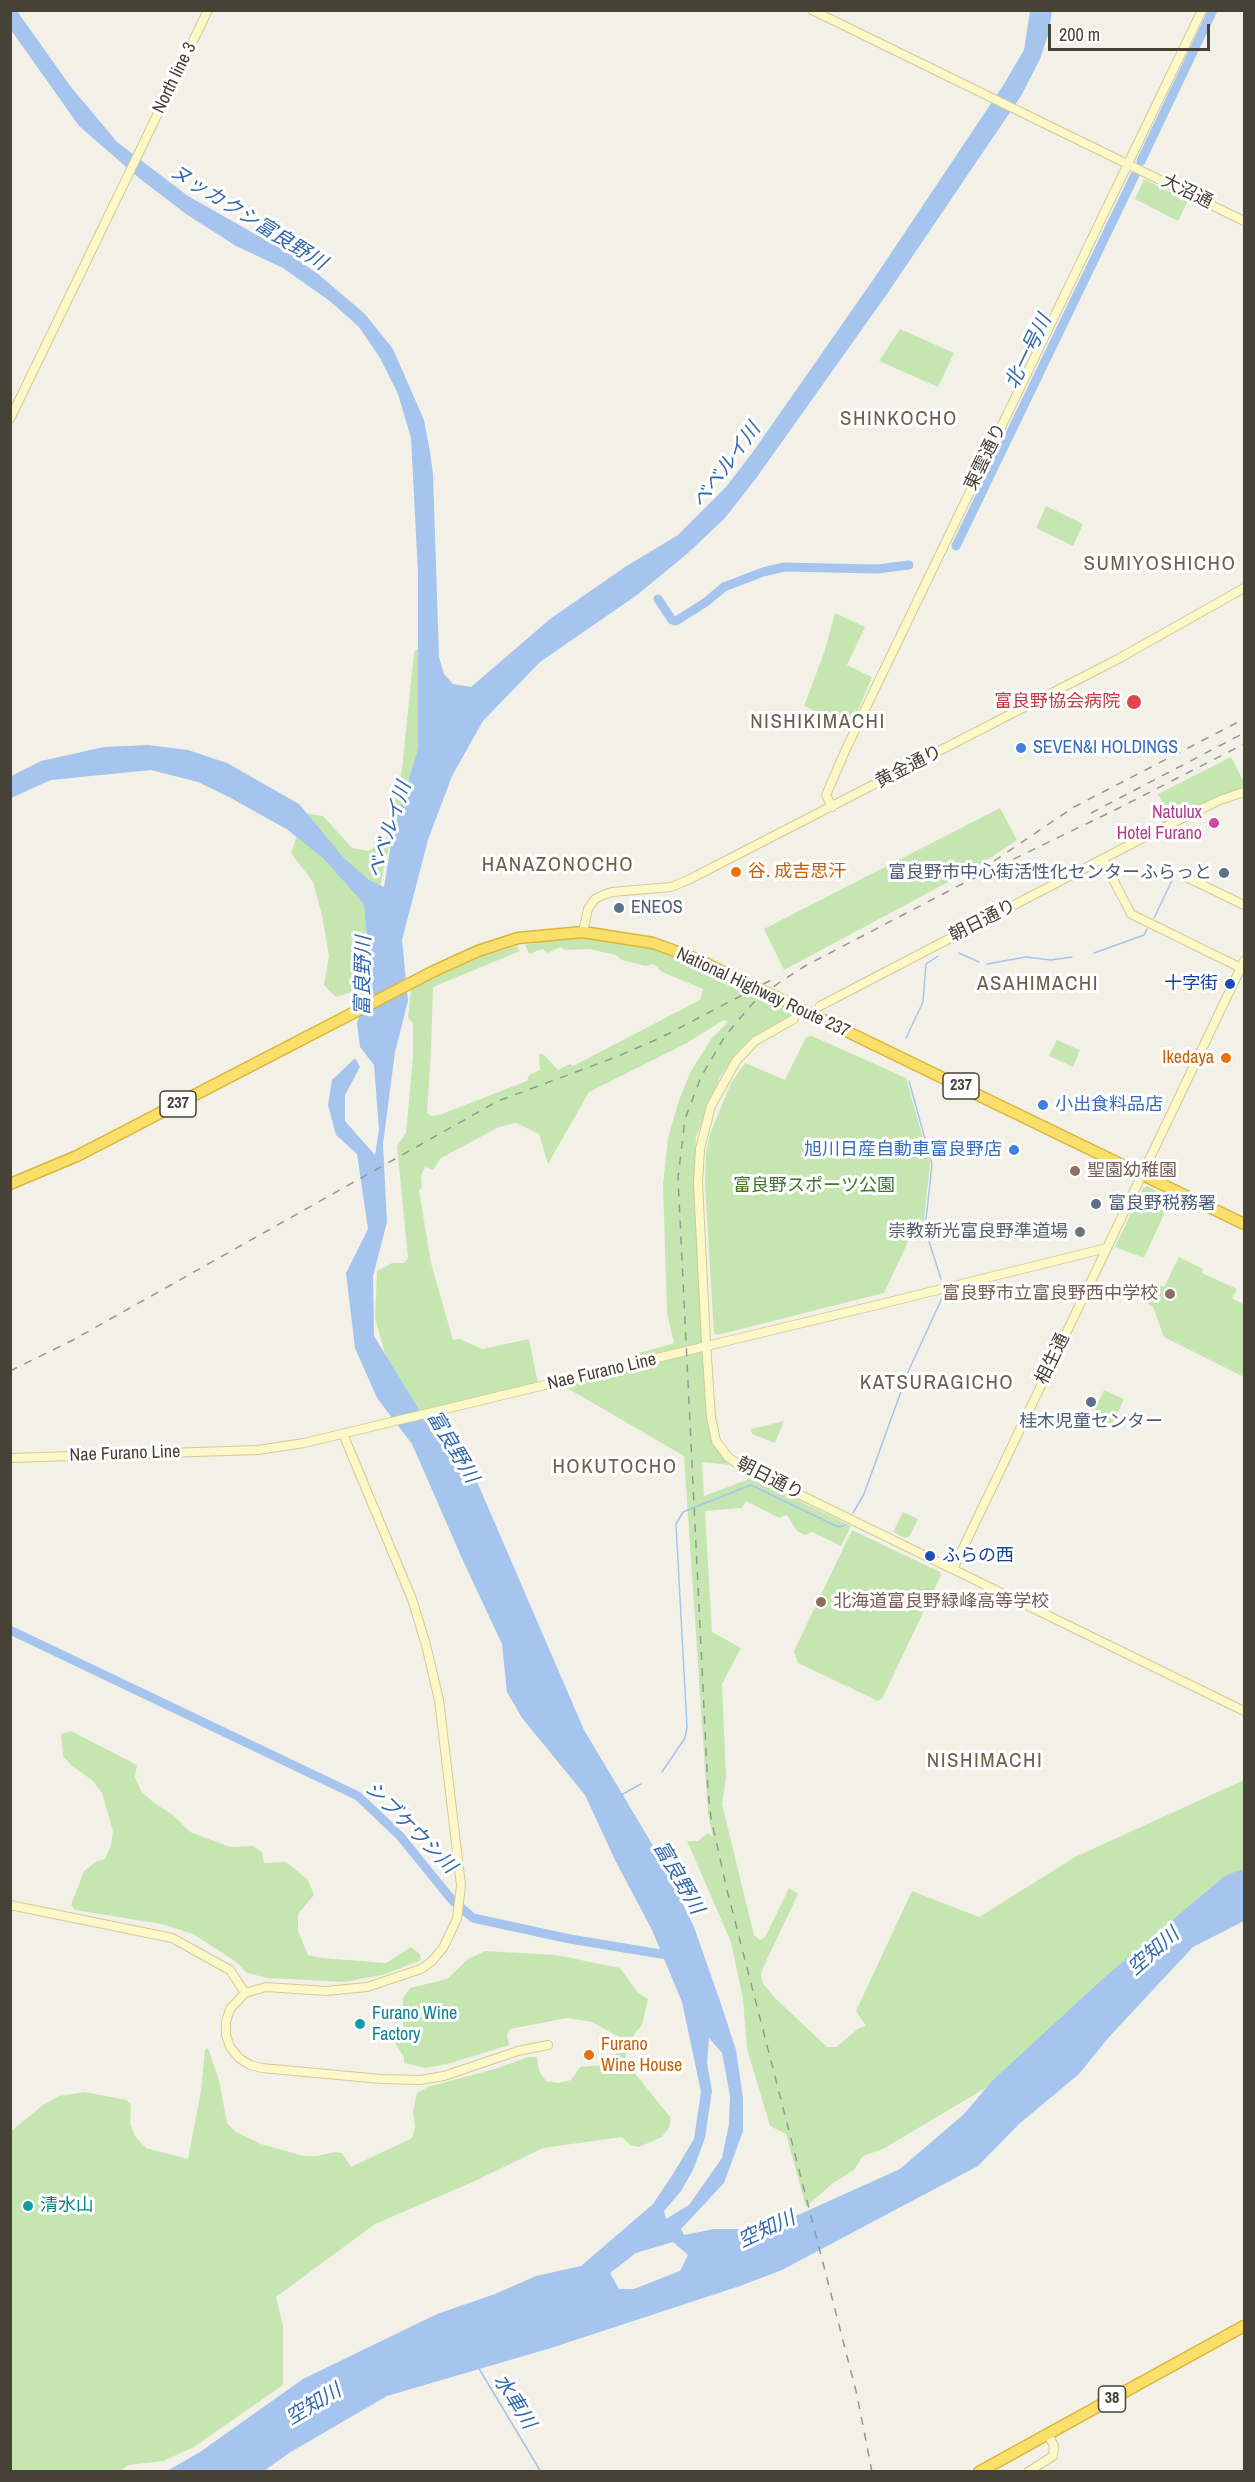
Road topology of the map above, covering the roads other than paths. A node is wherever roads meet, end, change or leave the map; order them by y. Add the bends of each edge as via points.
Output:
1 (208, 10) edge
2 (812, 10) edge
3 (1202, 10) edge
4 (1129, 163) junction
5 (1245, 220) edge
6 (10, 419) edge
7 (1245, 588) edge
8 (1245, 792) edge
9 (832, 807) junction
10 (1103, 860) junction
11 (1186, 877) dead end
12 (1245, 905) edge
13 (584, 932) junction
14 (1243, 964) edge
15 (820, 1006) dead end
16 (794, 1019) dead end
17 (1142, 1174) junction
18 (10, 1184) edge
19 (1245, 1224) edge
20 (1107, 1248) junction
21 (707, 1346) junction
22 (343, 1434) junction
23 (10, 1458) edge
24 (953, 1569) junction
25 (1245, 1711) edge
26 (10, 1905) edge
27 (246, 1993) junction
28 (548, 2045) dead end
29 (1245, 2326) edge
30 (1048, 2434) junction
31 (979, 2472) edge
32 (1028, 2472) edge

1 - 6 street, North line 3
2 - 4 street, 大沼通
3 - 4 street, 東雲通り
4 - 5 street, 大沼通
4 - 9 street, 東雲通り via 846,749 826,795
7 - 9 street, 黄金通り via 1118,659
8 - 10 street, 朝日通り via 1220,800
9 - 13 street, 黄金通り via 680,883 612,892 595,899 588,909
10 - 14 street via 1131,914
10 - 15 street, 朝日通り
11 - 12 street
13 - 17 highway, National Highway Route 237 / 237, bridge via 653,943 697,959
13 - 18 highway, National Highway Route 237 / 237 via 495,944 342,1018 77,1156
14 - 17 street
16 - 21 street, 朝日通り via 754,1041 736,1061 711,1106 702,1134 698,1183
17 - 19 highway, National Highway Route 237 / 237
17 - 20 street
20 - 21 street, Nae Furano Line
20 - 24 street, 相生通
21 - 22 street, Nae Furano Line
21 - 24 street, 朝日通り via 711,1424 716,1441 728,1457
22 - 23 street, Nae Furano Line via 258,1450
22 - 27 street via 404,1577 426,1645 441,1712 461,1885 459,1909 447,1942 432,1961 414,1972 348,1990 266,1987
24 - 25 street, 朝日通り
26 - 27 street via 172,1938 230,1970
27 - 28 street via 230,2009 226,2035 239,2058 262,2068 420,2080
29 - 30 highway, 38
30 - 31 highway, 38
30 - 32 street via 1054,2446 1053,2456

